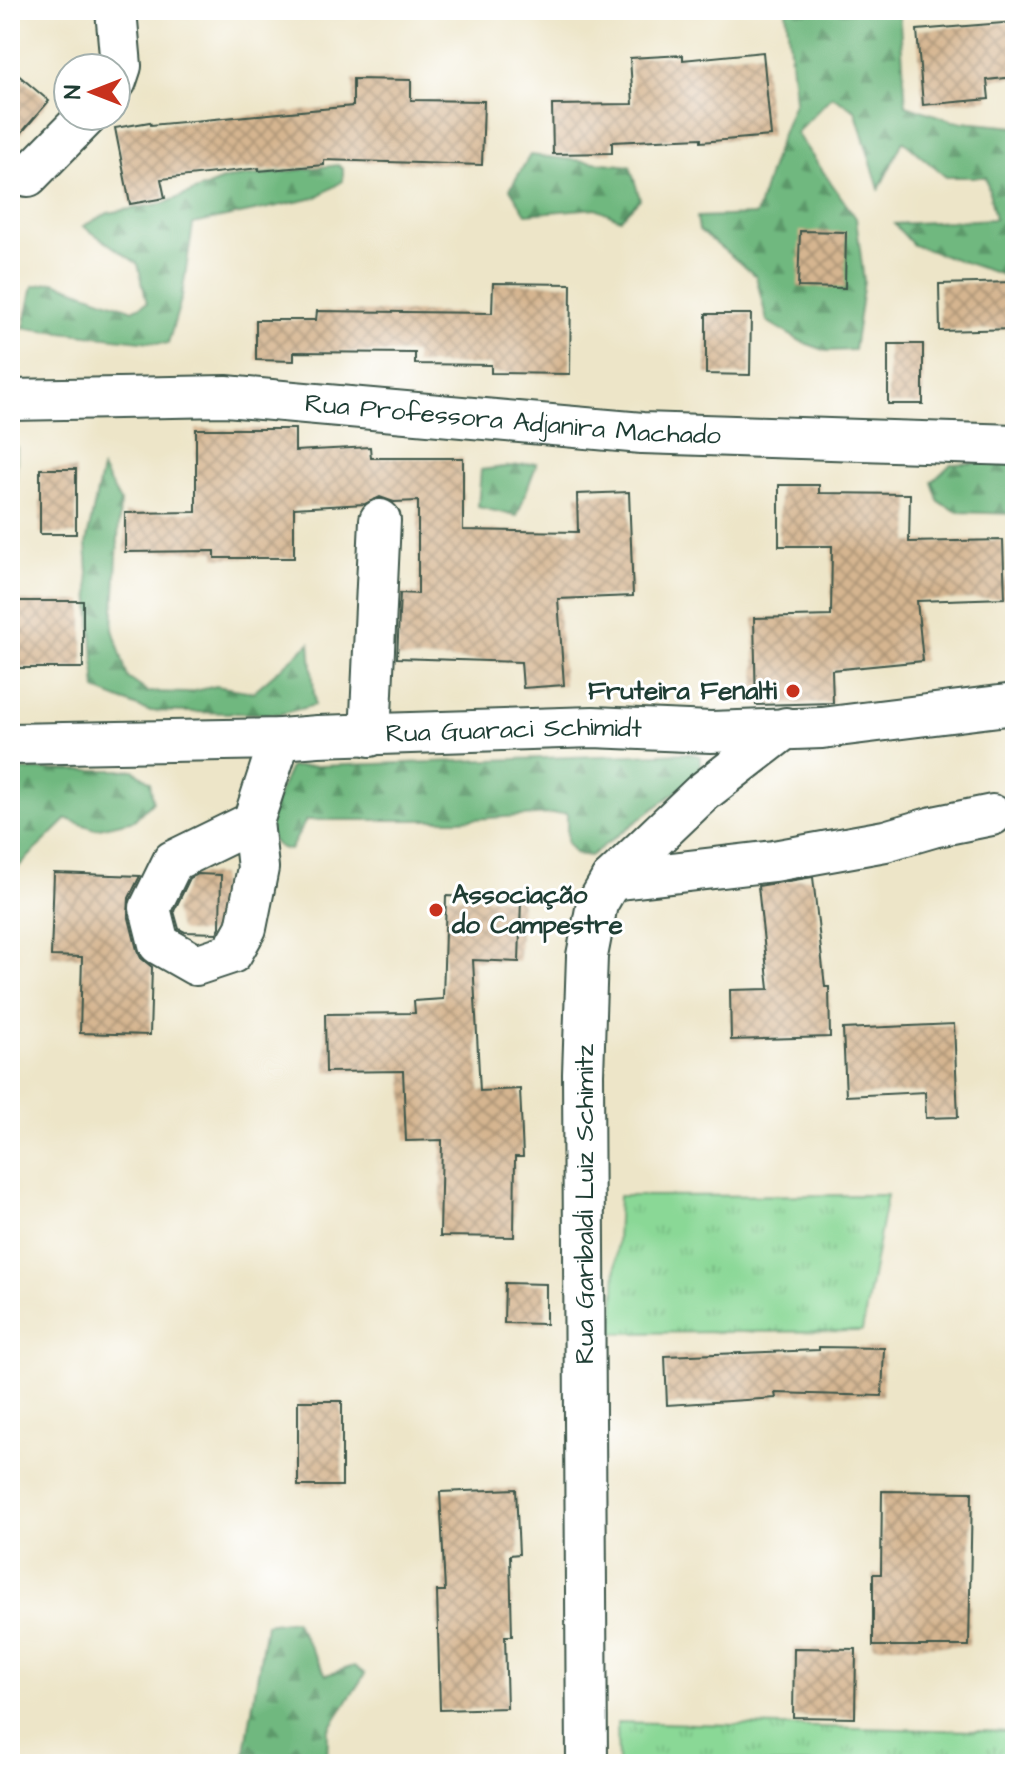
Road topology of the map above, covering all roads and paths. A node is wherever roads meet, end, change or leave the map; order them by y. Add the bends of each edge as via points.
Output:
1 (116, 10) edge
2 (120, 52) edge
3 (71, 132) edge
4 (28, 176) dead end
5 (11, 400) edge
6 (1015, 445) edge
7 (380, 520) dead end
8 (1015, 704) edge
9 (786, 728) junction
10 (370, 736) junction
11 (280, 739) junction
12 (10, 744) edge
13 (992, 815) dead end
14 (253, 822) dead end
15 (611, 880) junction
16 (587, 1764) edge

1 - 2 street
3 - 4 street
5 - 6 street, Rua Professora Adjanira Machado via 226,396 642,433
7 - 10 street
8 - 9 street, Rua Guaraci Schimidt
9 - 10 street, Rua Guaraci Schimidt via 711,732 593,727
9 - 15 street, Rua Garibaldi Luiz Schimitz via 702,793
10 - 11 street, Rua Guaraci Schimidt
11 - 12 street, Rua Guaraci Schimidt
11 - 14 street
13 - 15 street via 788,858
15 - 16 street, Rua Garibaldi Luiz Schimitz via 597,904 587,956 584,1059

